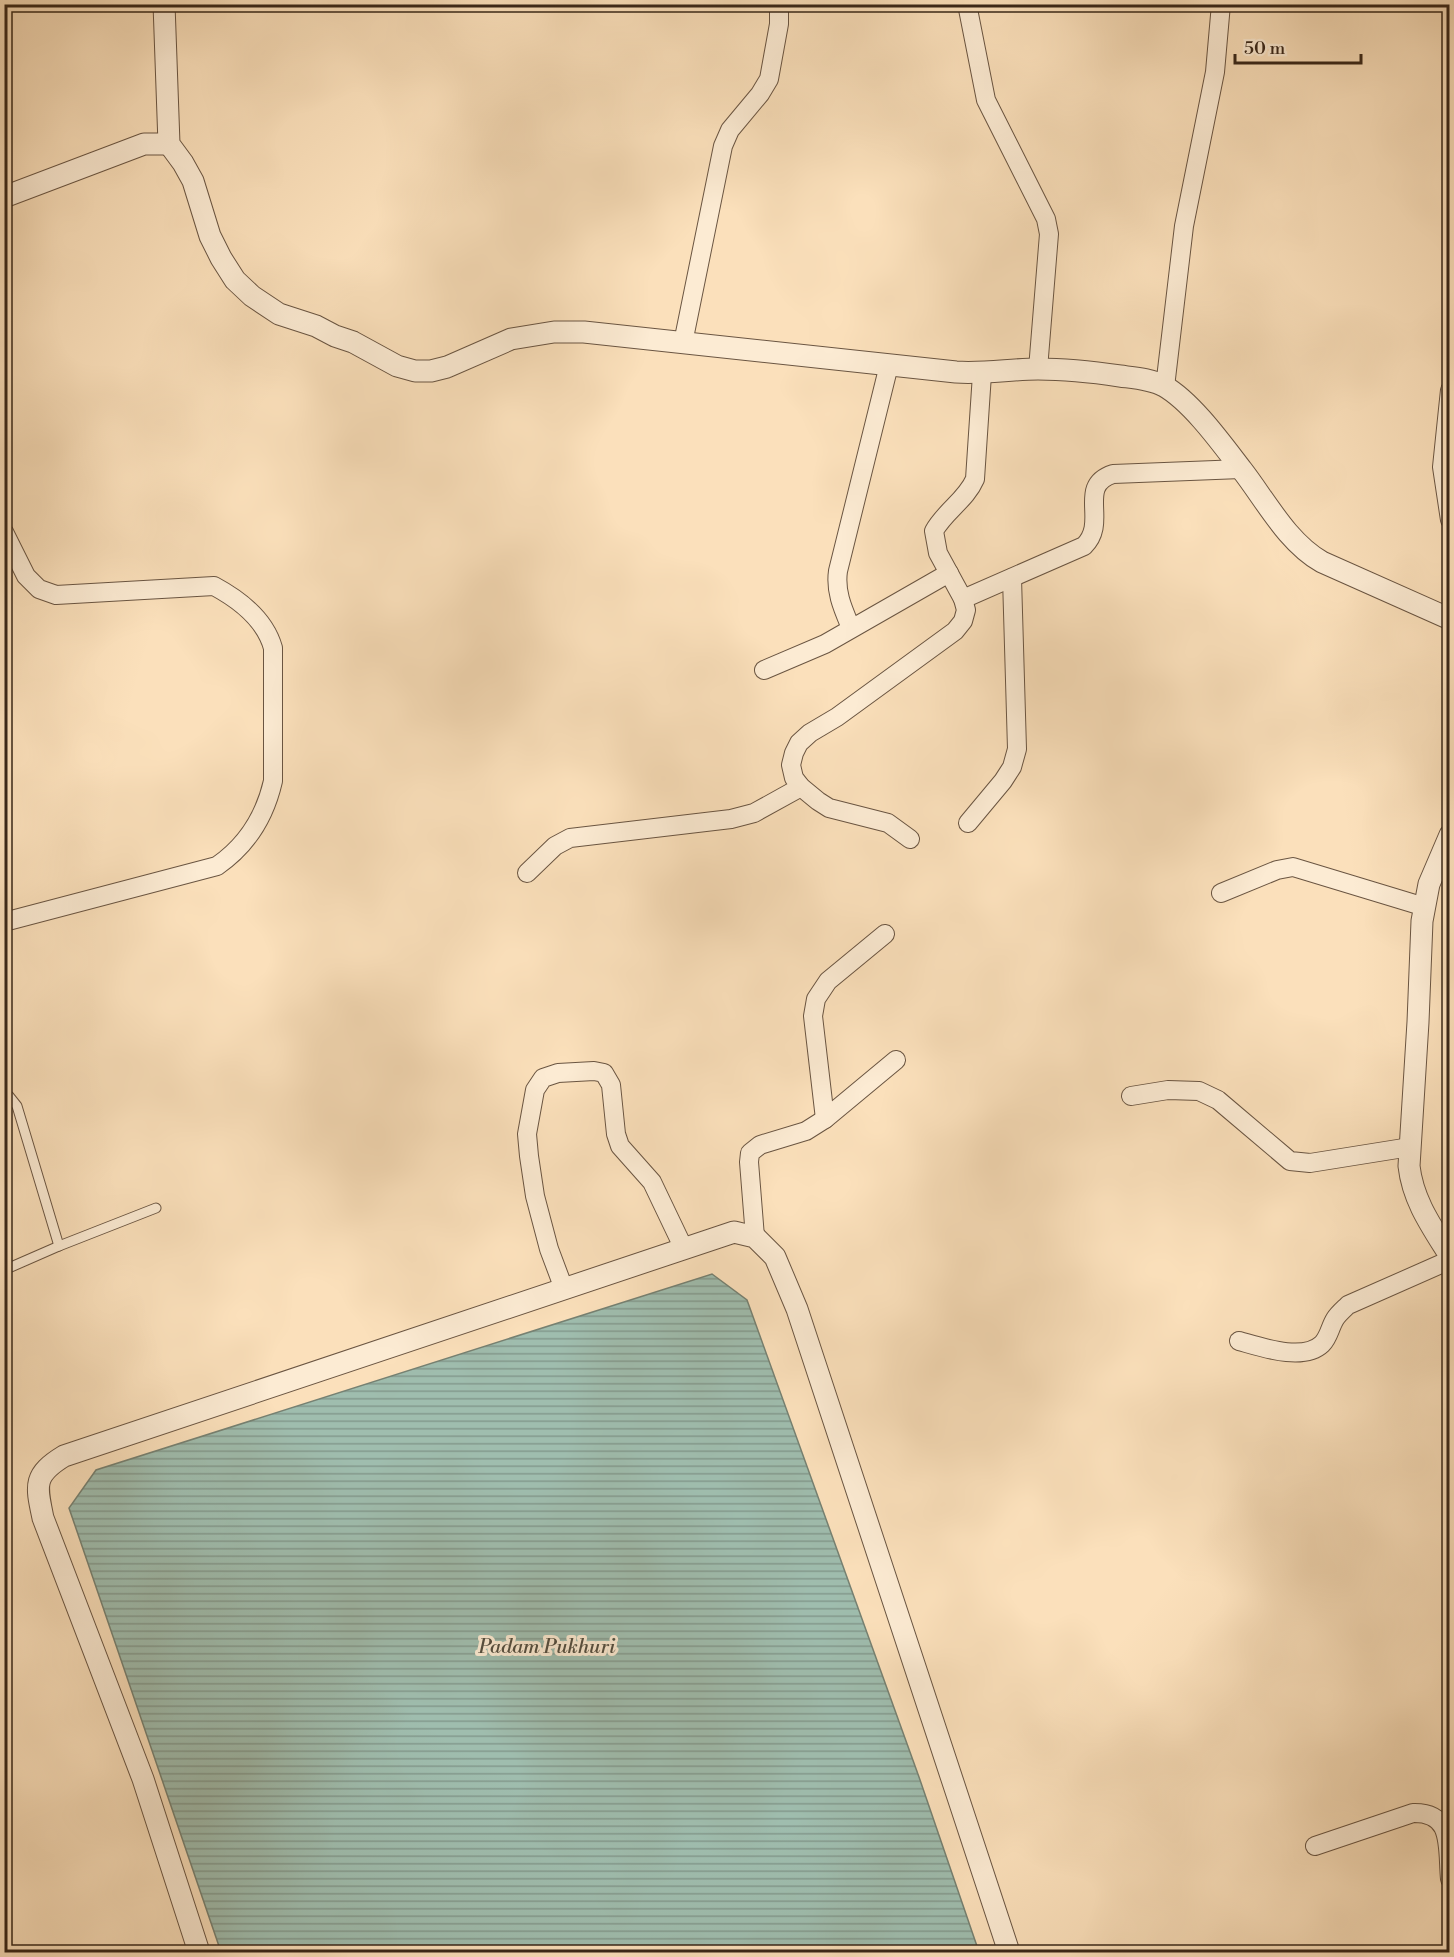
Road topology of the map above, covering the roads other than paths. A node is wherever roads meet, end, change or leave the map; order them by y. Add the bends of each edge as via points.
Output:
1 (164, 4) edge
2 (779, 4) edge
3 (967, 4) edge
4 (1221, 4) edge
5 (168, 144) junction
6 (4, 197) edge
7 (683, 343) junction
8 (889, 365) junction
9 (1038, 369) junction
10 (982, 374) junction
11 (1165, 387) junction
12 (1449, 390) edge
13 (1241, 469) junction
14 (1449, 520) edge
15 (4, 532) edge
16 (949, 573) junction
17 (1012, 578) junction
18 (963, 599) junction
19 (1449, 618) edge
20 (851, 628) junction
21 (764, 670) dead end
22 (801, 787) junction
23 (968, 823) dead end
24 (1449, 835) edge
25 (910, 839) dead end
26 (527, 873) dead end
27 (1221, 893) dead end
28 (1425, 907) junction
29 (4, 922) edge
30 (885, 934) dead end
31 (896, 1060) dead end
32 (4, 1095) edge
33 (1131, 1096) dead end
34 (825, 1119) junction
35 (1410, 1148) junction
36 (156, 1208) dead end
37 (755, 1237) junction
38 (59, 1246) junction
39 (684, 1249) junction
40 (1449, 1258) edge
41 (4, 1270) edge
42 (564, 1289) junction
43 (1239, 1341) dead end
44 (1315, 1846) dead end
45 (1449, 1879) edge
46 (199, 1953) edge
47 (1009, 1953) edge

1 - 5 street
2 - 7 street via 769,79 730,130 723,146
3 - 9 street via 986,100 1046,219 1049,234
4 - 11 street via 1215,72 1184,226
5 - 6 street via 144,144
5 - 7 street via 193,181 221,258 252,296 279,314 353,342 397,366 431,371 511,339 555,332
7 - 8 street
8 - 10 street
8 - 20 street via 836,583
9 - 10 street
9 - 11 street via 1095,372 1151,380
10 - 16 street via 975,479 934,531 938,553
11 - 13 street via 1188,404
12 - 14 street via 1442,467
13 - 17 street via 1105,476 1095,491 1091,539 1084,546
13 - 19 street via 1308,554
15 - 29 street via 26,576 39,589 56,595 214,586 262,622 273,648 273,781 269,800 247,839 216,866
16 - 18 street
16 - 20 street
17 - 18 street
17 - 23 street via 1017,749 1003,781
18 - 22 street via 966,610 955,631 799,743 791,765
20 - 21 street via 825,644
22 - 25 street via 829,807 888,824
22 - 26 street via 754,813 731,819 570,838 555,846
24 - 28 street via 1429,884
27 - 28 street via 1293,867
28 - 35 street
30 - 34 street via 828,981 816,999 813,1016
31 - 34 street
32 - 38 lane via 16,1106
33 - 35 street via 1168,1090 1199,1091 1218,1100 1290,1161 1310,1163
34 - 37 street via 806,1131 760,1144 750,1153
35 - 40 street via 1409,1166 1416,1197
36 - 38 lane
37 - 39 street via 734,1232
37 - 47 street via 775,1257 797,1309
38 - 41 lane
39 - 42 street
39 - 42 street via 652,1182 620,1146 611,1085 604,1073 558,1073 543,1078 535,1090 527,1134 535,1196
40 - 43 street via 1348,1305 1321,1345 1306,1351 1290,1353
42 - 46 street via 64,1456 48,1466 39,1480 44,1518 143,1779
44 - 45 street via 1424,1813 1438,1818 1446,1827

